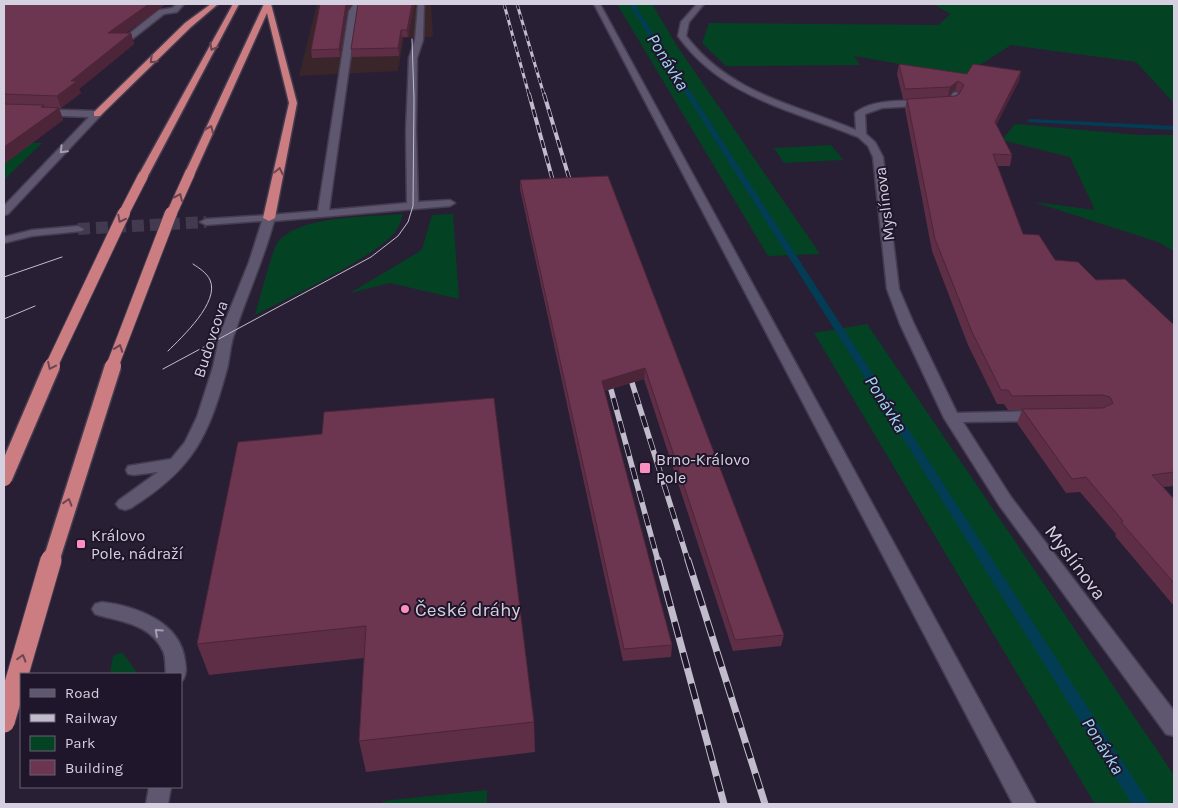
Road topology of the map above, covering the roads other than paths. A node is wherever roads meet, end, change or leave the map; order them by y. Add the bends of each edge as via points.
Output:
1 (181, 4) edge
2 (215, 4) edge
3 (236, 4) edge
4 (267, 4) edge
5 (358, 4) edge
6 (421, 4) edge
7 (597, 4) edge
8 (701, 4) edge
9 (128, 38) edge
10 (956, 95) edge
11 (941, 104) junction
12 (965, 106) edge
13 (4, 111) edge
14 (97, 114) junction
15 (861, 135) junction
16 (450, 203) dead end
17 (413, 206) junction
18 (4, 212) edge
19 (323, 214) junction
20 (269, 218) junction
21 (206, 222) tunnel mouth
22 (78, 229) tunnel mouth
23 (4, 240) edge
24 (1050, 416) edge
25 (952, 418) junction
26 (175, 464) junction
27 (134, 470) dead end
28 (4, 478) edge
29 (125, 504) dead end
30 (102, 608) dead end
31 (176, 673) edge
32 (4, 722) edge
33 (1174, 727) edge
34 (160, 788) edge
35 (157, 804) edge
36 (1026, 804) edge

1 - 9 street via 174,10 162,12
2 -> 14 highway via 188,25
3 -> 28 highway, bridge via 102,256 50,367
20 -> 4 highway via 293,103
32 -> 4 highway, bridge via 67,503 111,370 156,249
5 - 19 street via 353,11
6 - 17 street via 419,40 413,58
7 - 36 street
8 - 15 street, Myslínova via 685,22 682,36 704,64 763,97
10 - 11 street via 952,101
11 - 12 street
11 - 15 street via 916,102 872,107 860,113
13 - 14 street
14 -> 18 street
15 - 25 street, Myslínova via 870,141 878,157 892,289
16 - 17 street
17 - 19 street
19 - 20 street
20 - 21 street
20 - 26 street, Budovcova via 263,244 227,336 220,368 198,432
22 - 23 street via 32,233
24 - 25 street
25 - 33 street, Myslínova via 1006,501
26 - 27 street
26 - 29 street, Budovcova via 143,494
31 -> 30 street via 174,650 162,634 145,620
34 - 35 street

